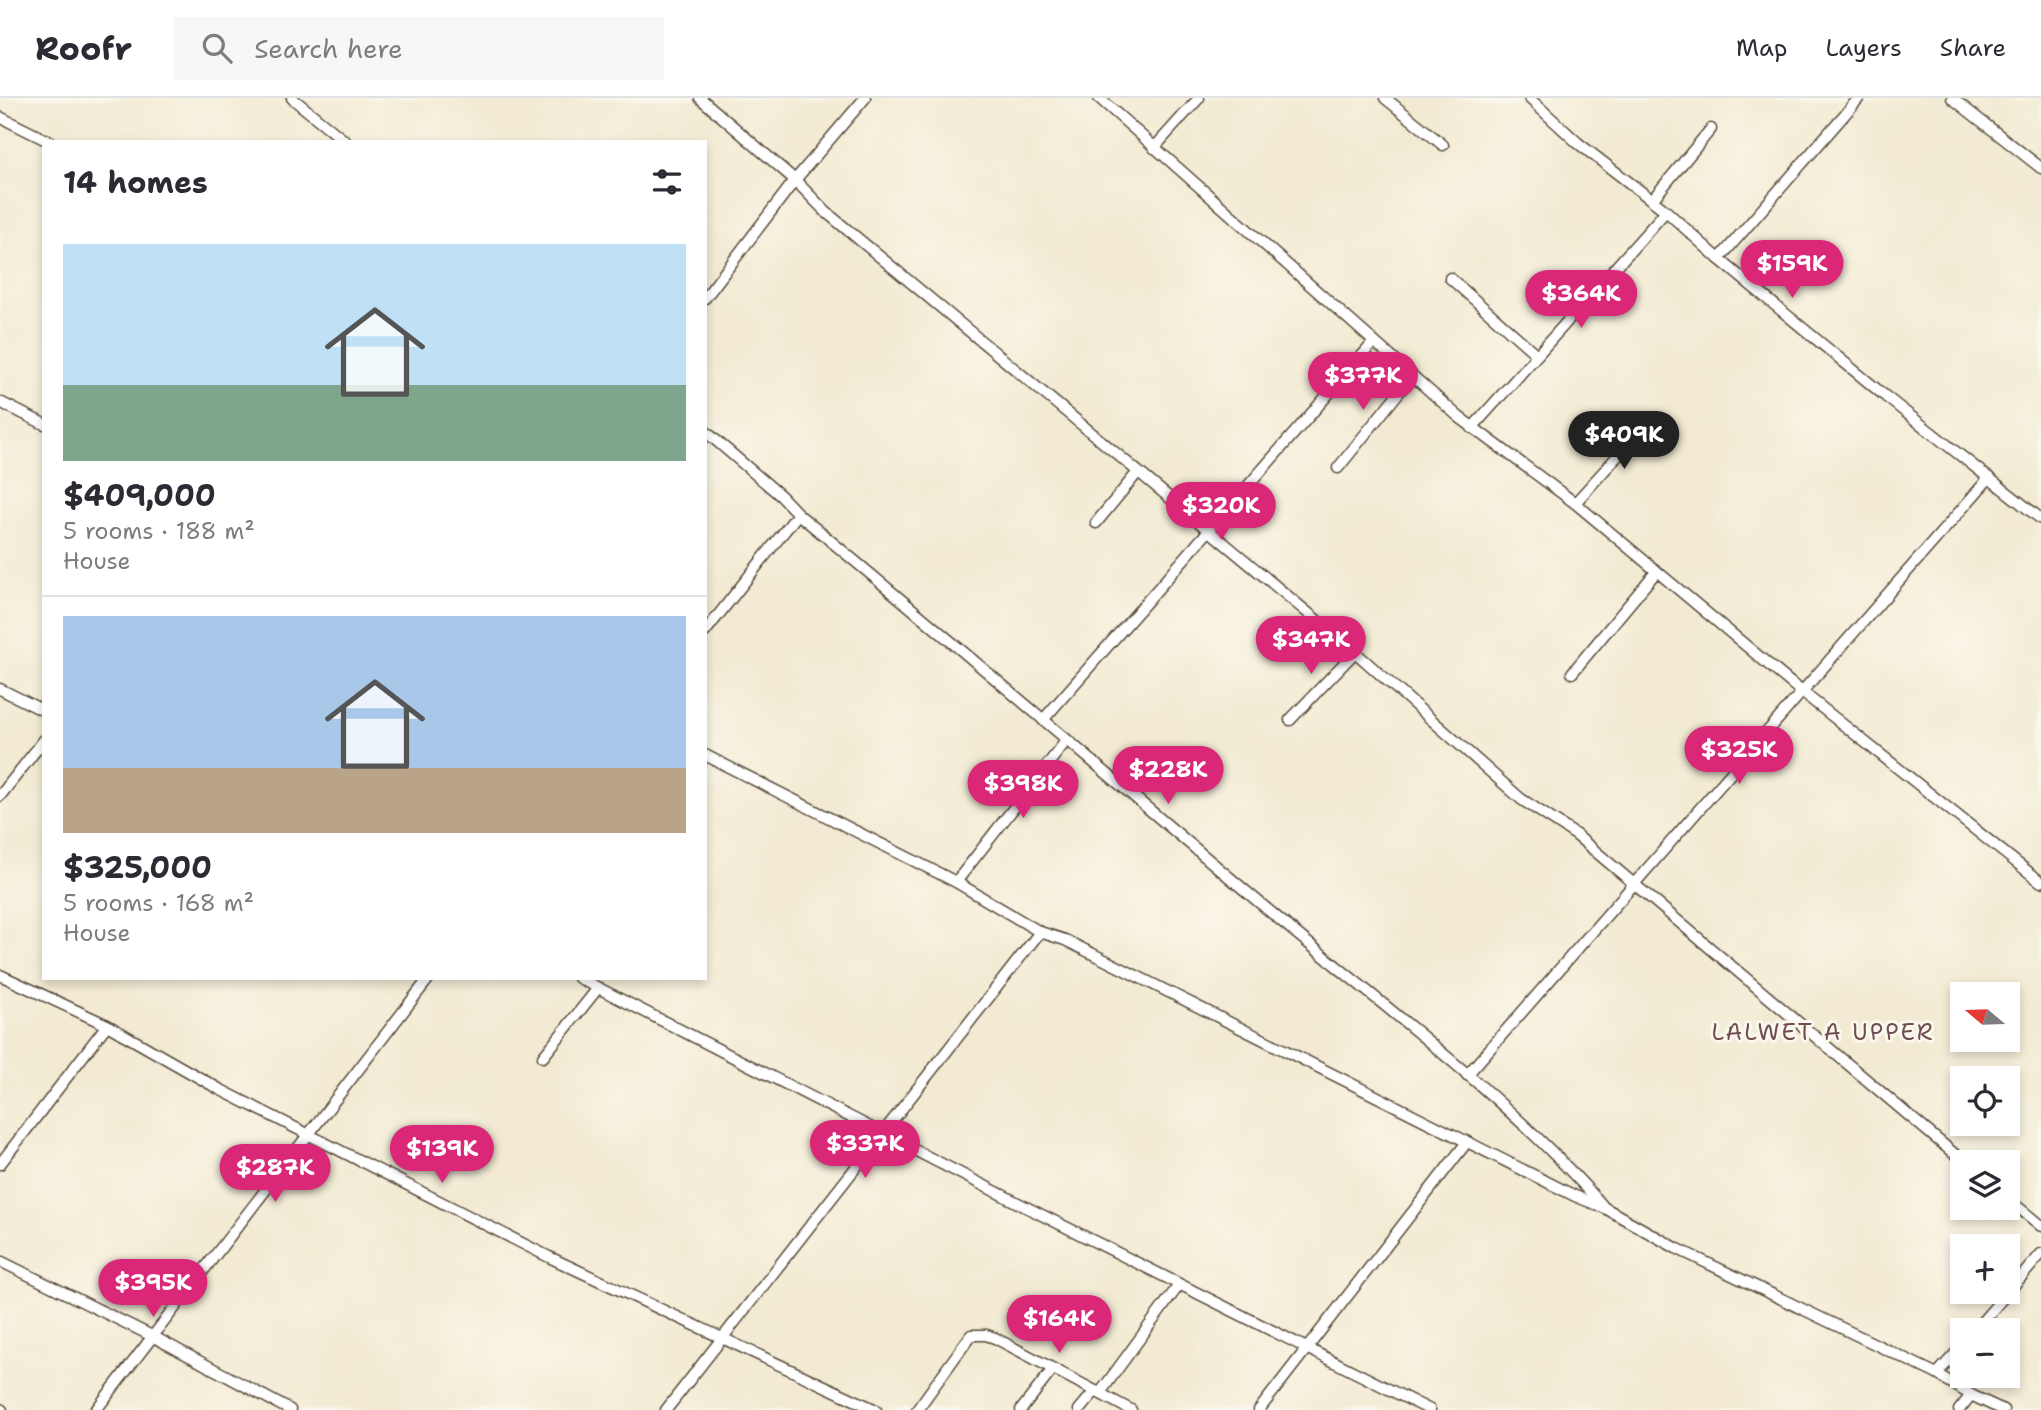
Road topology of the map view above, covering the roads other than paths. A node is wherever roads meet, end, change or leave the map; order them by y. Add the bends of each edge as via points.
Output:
1 (292, 98) edge
2 (700, 98) edge
3 (864, 98) edge
4 (1099, 98) edge
5 (1199, 98) edge
6 (1385, 98) edge
7 (1529, 98) edge
8 (1859, 98) edge
9 (1952, 98) edge
10 (0, 117) edge
11 (1712, 129) dead end
12 (46, 140) edge
13 (344, 140) edge
14 (1443, 145) dead end
15 (1154, 148) junction
16 (2041, 168) edge
17 (795, 180) junction
18 (1652, 200) junction
19 (1666, 211) junction
20 (1719, 259) junction
21 (1450, 278) dead end
22 (707, 295) edge
23 (1374, 342) junction
24 (1537, 355) junction
25 (1412, 376) junction
26 (0, 402) edge
27 (1651, 419) dead end
28 (42, 424) edge
29 (1472, 428) junction
30 (707, 433) edge
31 (1338, 468) dead end
32 (1138, 472) junction
33 (1989, 478) junction
34 (1575, 503) junction
35 (798, 514) junction
36 (2041, 519) edge
37 (1096, 523) dead end
38 (1209, 532) junction
39 (1656, 572) junction
40 (707, 629) edge
41 (1355, 652) junction
42 (1572, 673) dead end
43 (0, 689) edge
44 (1801, 692) junction
45 (42, 710) edge
46 (1043, 720) junction
47 (1290, 720) dead end
48 (1066, 741) junction
49 (42, 743) edge
50 (707, 756) edge
51 (0, 796) edge
52 (956, 881) junction
53 (2041, 882) edge
54 (1634, 884) junction
55 (1040, 932) junction
56 (0, 975) edge
57 (427, 980) edge
58 (583, 980) edge
59 (598, 988) junction
60 (107, 1025) junction
61 (543, 1056) dead end
62 (1467, 1075) junction
63 (310, 1134) junction
64 (883, 1134) junction
65 (1467, 1142) junction
66 (1950, 1150) edge
67 (0, 1164) edge
68 (1605, 1208) junction
69 (2020, 1209) edge
70 (2041, 1226) edge
71 (2041, 1254) edge
72 (0, 1261) edge
73 (1179, 1285) junction
74 (1985, 1318) edge
75 (154, 1336) junction
76 (720, 1338) junction
77 (1308, 1348) junction
78 (1950, 1359) edge
79 (1053, 1369) junction
80 (1937, 1374) junction
81 (1097, 1392) junction
82 (1971, 1395) junction
83 (96, 1410) edge
84 (290, 1410) edge
85 (666, 1410) edge
86 (876, 1410) edge
87 (917, 1410) edge
88 (1021, 1410) edge
89 (1079, 1410) edge
90 (1131, 1410) edge
91 (1259, 1410) edge
92 (1430, 1410) edge
93 (1959, 1410) edge
94 (2003, 1410) edge

1 - 13 street
2 - 17 street
3 - 17 street
4 - 15 street
5 - 15 street
6 - 14 street
7 - 18 street
8 - 20 street
9 - 16 street
10 - 12 street
11 - 18 street
15 - 23 street
17 - 22 street
17 - 32 street via 837,221
18 - 19 street
19 - 20 street
19 - 24 street
20 - 33 street
21 - 24 street
23 - 25 street
23 - 38 street
24 - 29 street
25 - 29 street
25 - 31 street
26 - 28 street
27 - 34 street
29 - 34 street
30 - 35 street
32 - 37 street
32 - 38 street
33 - 36 street
33 - 44 street
34 - 39 street
35 - 40 street
35 - 46 street
38 - 41 street
38 - 46 street
39 - 42 street
39 - 44 street
41 - 47 street
41 - 54 street via 1521,799 1576,835
43 - 45 street
44 - 53 street
44 - 54 street
46 - 48 street
48 - 52 street
48 - 62 street
49 - 51 street
50 - 52 street
52 - 55 street
54 - 62 street
54 - 66 street
55 - 64 street
55 - 65 street via 1065,940
56 - 60 street
57 - 63 street
58 - 59 street
59 - 61 street
59 - 64 street
60 - 63 street
60 - 67 street
62 - 68 street
63 - 75 street
63 - 76 street via 549,1257
64 - 73 street
64 - 76 street
65 - 68 street
65 - 77 street
68 - 80 street via 1676,1248
69 - 70 street
71 - 74 street
72 - 75 street
73 - 77 street
73 - 81 street
75 - 83 street
75 - 84 street
76 - 85 street
76 - 86 street
77 - 91 street
77 - 92 street
78 - 80 street
79 - 81 street
79 - 87 street via 995,1338 971,1335
79 - 88 street
80 - 82 street
81 - 89 street
81 - 90 street
82 - 93 street
82 - 94 street

